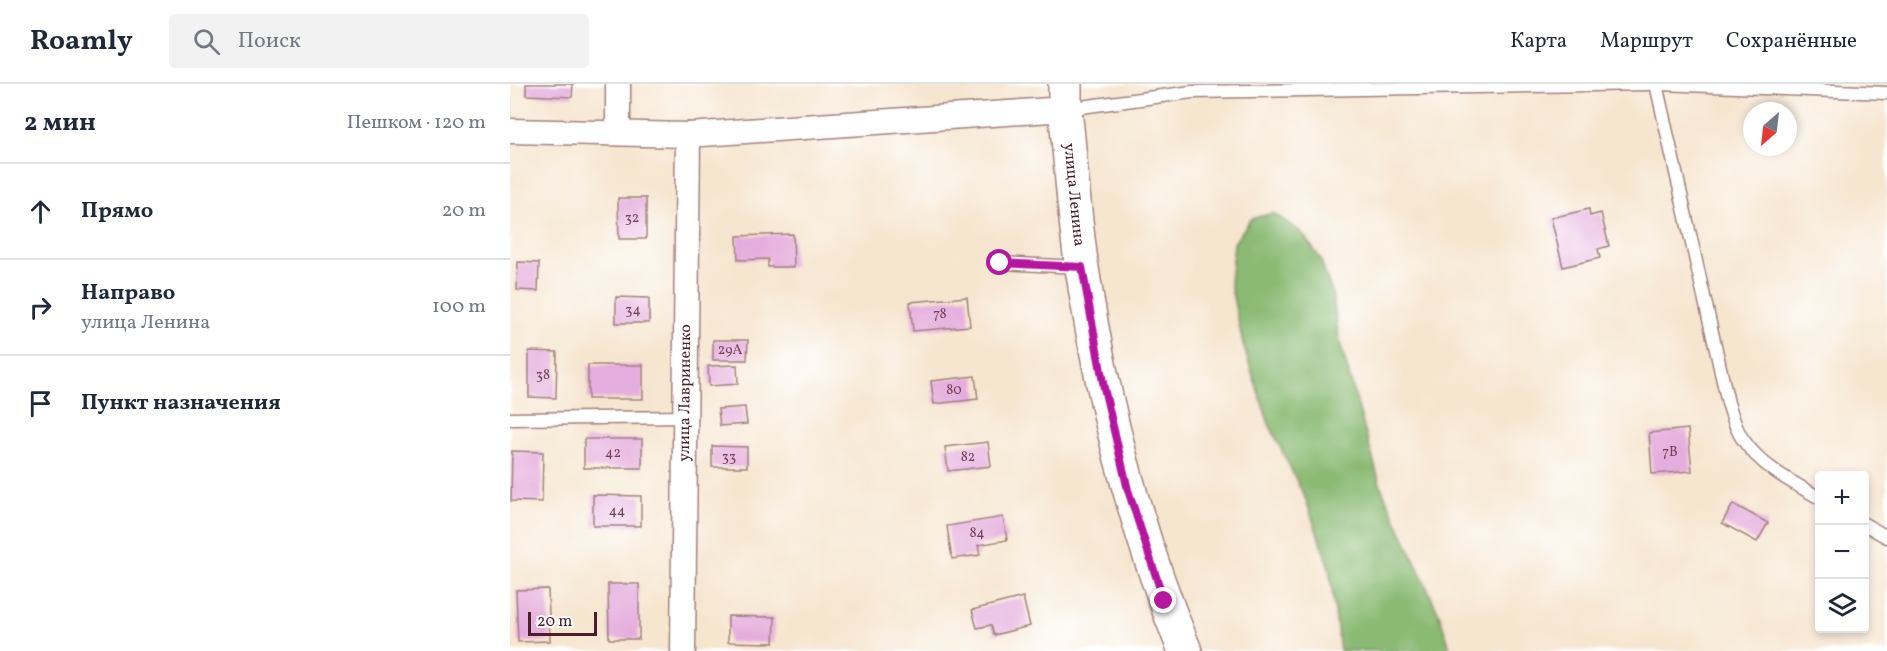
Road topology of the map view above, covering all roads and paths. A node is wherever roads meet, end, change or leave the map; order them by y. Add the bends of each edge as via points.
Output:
1 (618, 84) edge
2 (1648, 84) edge
3 (1658, 84) edge
4 (1887, 93) edge
5 (1065, 97) edge
6 (510, 131) edge
7 (618, 133) junction
8 (688, 135) junction
9 (1000, 263) dead end
10 (1082, 267) junction
11 (687, 417) junction
12 (510, 420) edge
13 (1815, 495) edge
14 (1866, 525) edge
15 (1887, 537) edge
16 (683, 651) edge
17 (1185, 651) edge

1 - 7 street
2 - 5 lane
3 - 4 lane
3 - 13 lane via 1728,403 1740,436 1766,465
5 - 8 street
5 - 10 main road, улица Ленина
6 - 7 street
7 - 8 street
8 - 11 street, улица Лавриненко
9 - 10 lane
10 - 17 main road, улица Ленина via 1128,490 1164,601
11 - 12 lane
11 - 16 street, улица Лавриненко
14 - 15 lane

